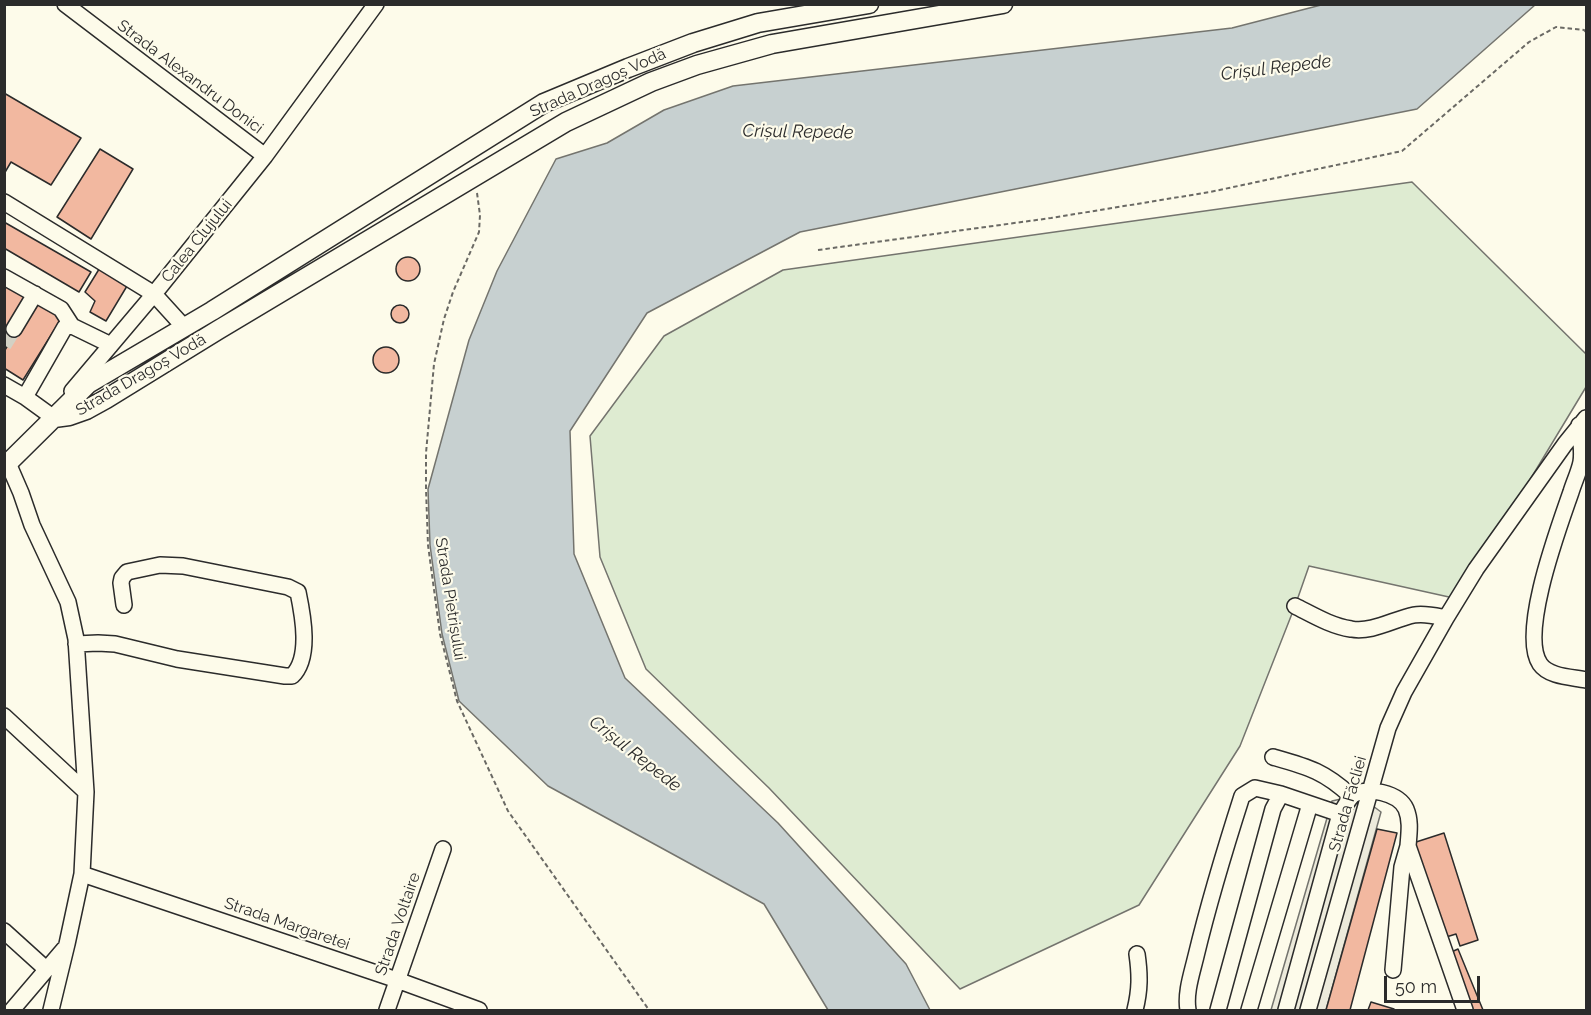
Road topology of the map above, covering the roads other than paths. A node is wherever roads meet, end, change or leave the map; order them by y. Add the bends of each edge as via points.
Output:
1 (65, 4) edge
2 (376, 4) edge
3 (869, 4) edge
4 (1003, 4) edge
5 (265, 156) junction
6 (4, 202) edge
7 (4, 277) edge
8 (35, 294) junction
9 (154, 294) junction
10 (212, 311) junction
11 (72, 326) junction
12 (184, 327) junction
13 (14, 329) tunnel mouth
14 (218, 330) junction
15 (111, 345) junction
16 (4, 386) edge
17 (25, 398) junction
18 (106, 399) junction
19 (54, 418) junction
20 (1583, 422) edge
21 (6, 465) edge
22 (124, 605) dead end
23 (1295, 606) dead end
24 (1446, 618) junction
25 (76, 644) junction
26 (1587, 680) edge
27 (4, 716) edge
28 (1273, 757) dead end
29 (1371, 790) junction
30 (86, 792) junction
31 (1281, 794) junction
32 (1351, 796) junction
33 (1310, 804) junction
34 (1340, 814) junction
35 (1408, 846) junction
36 (443, 849) dead end
37 (82, 874) junction
38 (4, 931) edge
39 (68, 944) junction
40 (1137, 954) dead end
41 (46, 969) junction
42 (1393, 970) dead end
43 (397, 980) junction
44 (12, 1011) edge
45 (51, 1011) edge
46 (387, 1011) edge
47 (479, 1011) edge
48 (1136, 1011) edge
49 (1188, 1011) edge
50 (1218, 1011) edge
51 (1249, 1011) edge
52 (1286, 1011) edge
53 (1308, 1011) edge
54 (1465, 1011) edge

1 - 5 street, Strada Alexandru Donici
2 - 5 street, Calea Clujului
3 - 10 main road, Strada Dragoș Vodă via 758,23 693,43 544,103
4 - 14 main road, Strada Dragoș Vodă via 772,44 651,82 566,122
5 - 9 street, Calea Clujului
6 - 9 street
7 - 8 street
8 - 11 street via 61,309
8 - 13 street
9 - 12 street
9 - 15 street, Calea Clujului
10 - 12 main road, Strada Dragoș Vodă
10 - 14 main road via 209,324
11 - 15 street
11 - 17 street via 65,327
12 - 18 main road via 187,339 182,346 117,382
12 - 19 main road, Strada Dragoș Vodă via 88,384
14 - 18 main road, Strada Dragoș Vodă
15 - 19 street, Calea Clujului
16 - 17 street
17 - 19 street
18 - 19 main road, Strada Dragoș Vodă via 69,417
19 - 21 main road, Calea Clujului
20 - 24 street, Strada Făcliei via 1476,569
20 - 26 street, Strada Făcliei via 1581,461 1554,542 1534,627 1535,652 1540,664 1549,672
21 - 25 street via 68,602
22 - 25 street via 122,578 127,572 160,565 288,587 298,592 303,655 296,672 285,676 177,659 114,644
23 - 24 street via 1353,630 1415,615
24 - 29 street, Strada Făcliei via 1395,712
25 - 30 street
27 - 30 street
28 - 32 street via 1325,775
29 - 32 street
29 - 35 street via 1396,797 1405,807 1410,821
29 - 53 street, Strada Făcliei
30 - 37 street
31 - 33 street
31 - 49 street via 1254,788 1242,796 1199,943
31 - 50 street
32 - 34 street
33 - 34 street
33 - 51 street
34 - 52 street
35 - 42 street via 1402,867
35 - 54 street
36 - 43 street, Strada Voltaire
37 - 39 street
37 - 43 street, Strada Margaretei
38 - 41 street
39 - 41 street
39 - 45 street
40 - 48 street via 1140,975
41 - 44 street
43 - 46 street, Strada Voltaire
43 - 47 street, Strada Margaretei

